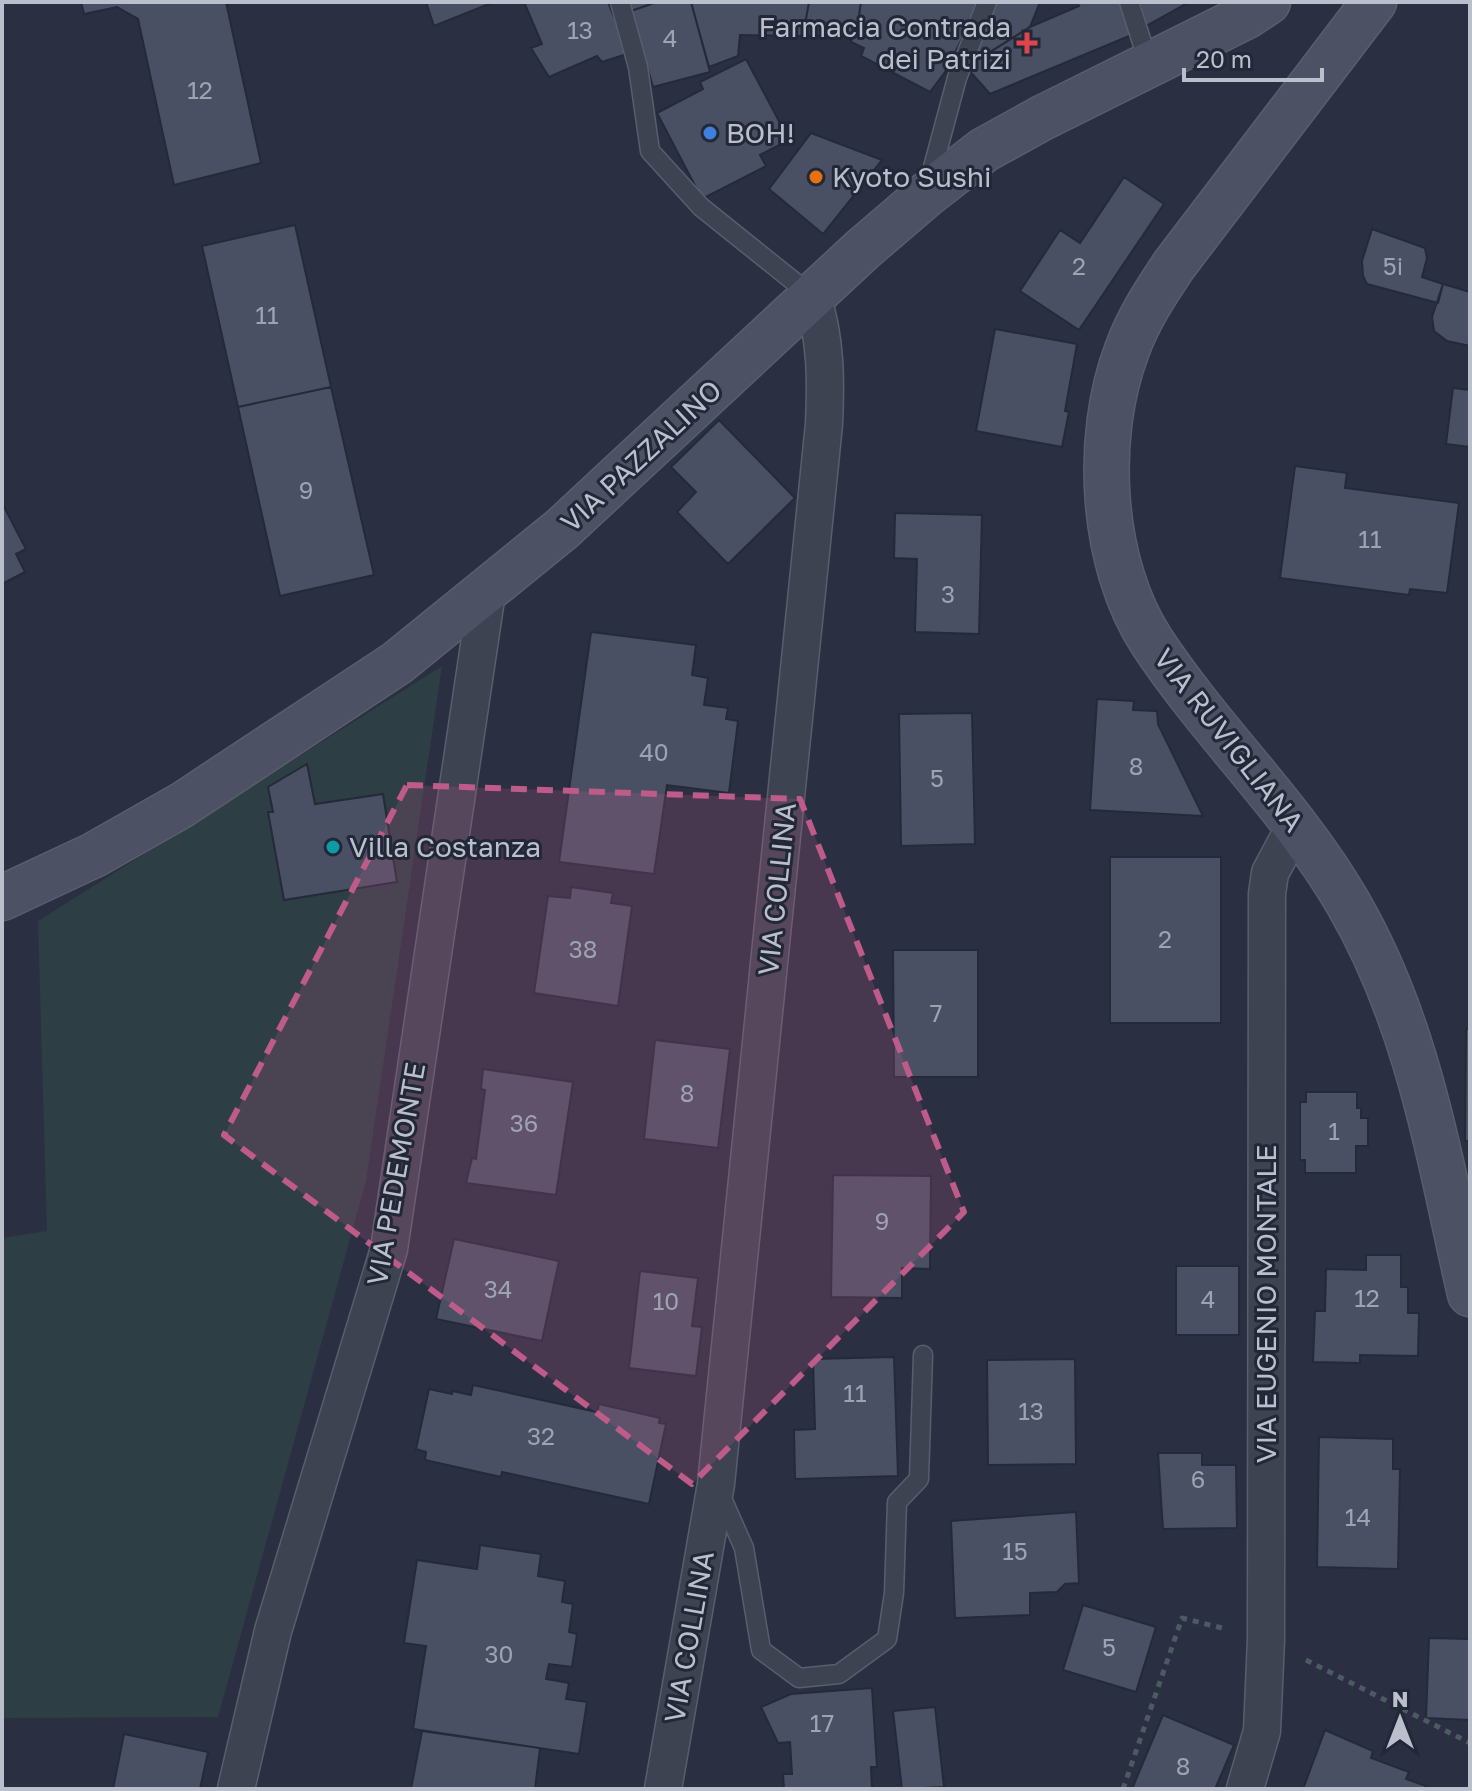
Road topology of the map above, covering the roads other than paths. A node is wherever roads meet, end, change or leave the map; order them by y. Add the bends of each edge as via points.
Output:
1 (620, 2) edge
2 (987, 2) edge
3 (1129, 2) edge
4 (1268, 2) edge
5 (1374, 2) edge
6 (1149, 64) junction
7 (926, 195) junction
8 (812, 296) junction
9 (487, 592) junction
10 (1296, 824) junction
11 (2, 898) edge
12 (1470, 1294) edge
13 (923, 1355) dead end
14 (716, 1484) junction
15 (236, 1789) edge
16 (663, 1789) edge
17 (1245, 1789) edge

1 - 8 lane via 638,67 650,151 701,207
2 - 7 lane via 957,78
3 - 6 lane
4 - 6 main road, VIA PAZZALINO
5 - 10 main road, VIA RUVIGLIANA via 1146,308 1127,350 1106,437 1110,524 1124,578 1150,638
6 - 7 main road, VIA PAZZALINO via 984,150
7 - 8 main road, VIA PAZZALINO
8 - 9 main road, VIA PAZZALINO
8 - 14 street, VIA COLLINA via 826,368 824,424
9 - 11 main road, VIA PAZZALINO via 397,663 182,805 94,855
9 - 15 street, VIA PEDEMONTE via 389,1249 273,1631
10 - 12 main road, VIA RUVIGLIANA via 1348,902 1404,1022
10 - 17 street, VIA EUGENIO MONTALE via 1270,873 1267,894 1266,1639 1262,1731
13 - 14 lane, VIA COLLINA via 919,1479 897,1502 887,1639 839,1674 799,1678 761,1650 744,1548
14 - 16 street, VIA COLLINA

